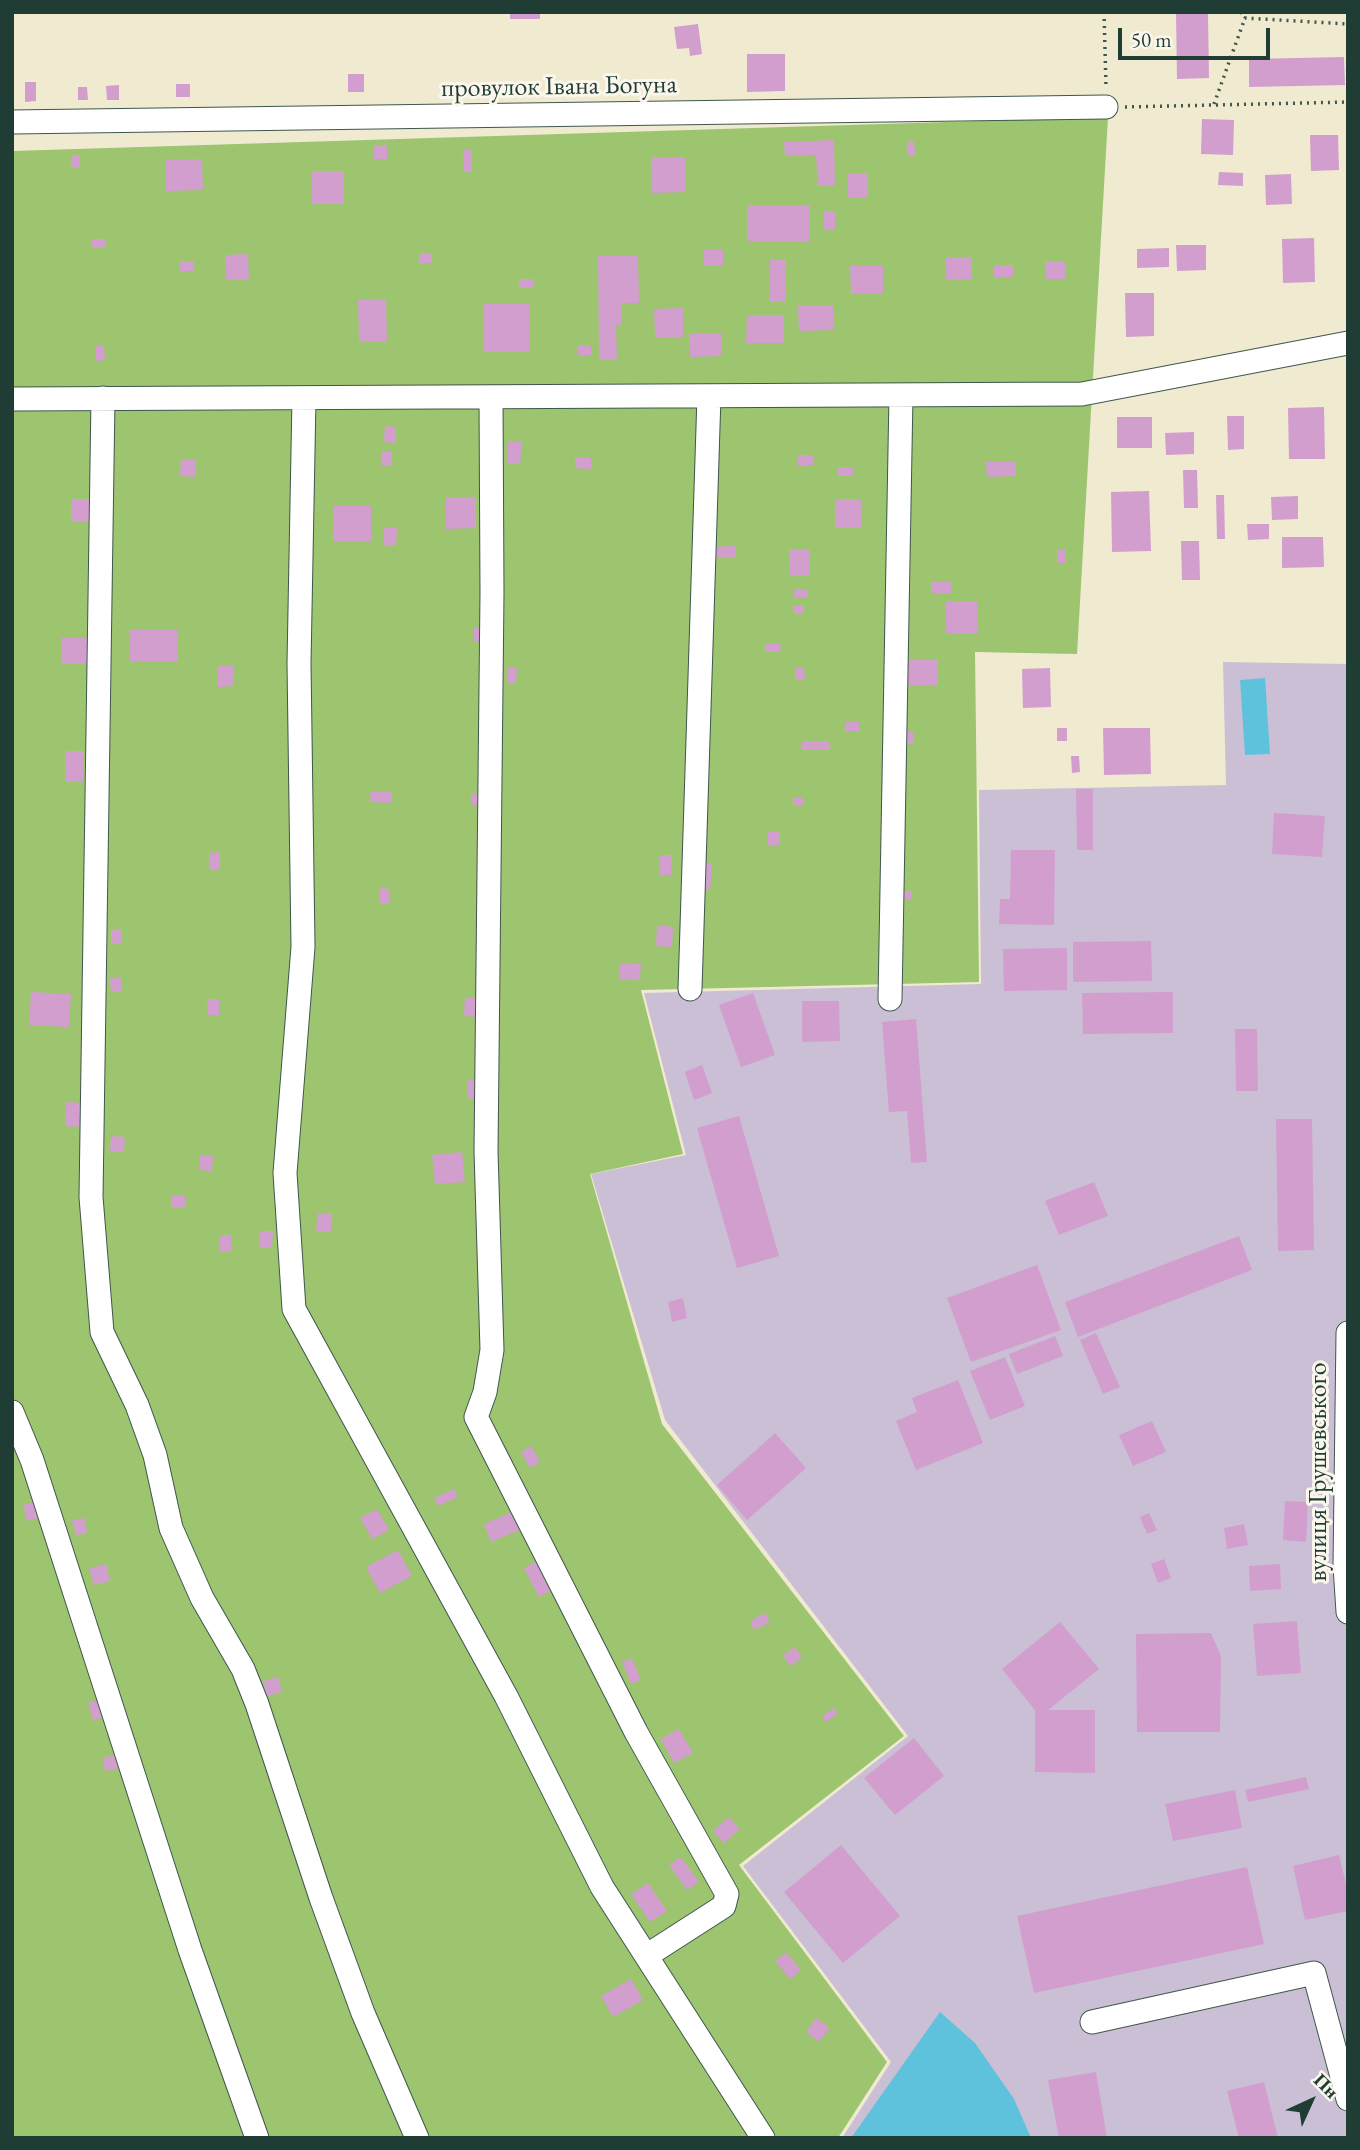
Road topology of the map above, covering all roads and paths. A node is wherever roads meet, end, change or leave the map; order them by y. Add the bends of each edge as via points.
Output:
1 (1104, 12) edge
2 (1241, 12) edge
3 (1245, 18) junction
4 (1348, 24) edge
5 (1348, 102) edge
6 (1214, 104) junction
7 (1106, 107) junction
8 (12, 122) edge
9 (1348, 343) edge
10 (901, 395) junction
11 (709, 396) junction
12 (491, 397) junction
13 (103, 398) junction
14 (304, 398) junction
15 (12, 399) edge
16 (690, 989) dead end
17 (890, 999) dead end
18 (1348, 1333) edge
19 (12, 1412) edge
20 (1346, 1566) edge
21 (1348, 1612) edge
22 (654, 1951) dead end
23 (1092, 2022) dead end
24 (1348, 2099) edge
25 (257, 2138) edge
26 (417, 2138) edge
27 (763, 2138) edge

1 - 7 path
2 - 3 path
3 - 4 path
3 - 6 path
5 - 6 path
6 - 7 path
7 - 8 street, провулок Івана Богуна
9 - 10 street via 1082,394
10 - 11 street
10 - 17 street
11 - 12 street
11 - 16 street
12 - 14 street
12 - 22 street via 486,1151 492,1350 476,1417 636,1732 727,1894 724,1906
13 - 14 street
13 - 15 street
13 - 26 street via 91,1197 102,1332 155,1455 171,1528 257,1704 363,2013
14 - 27 street via 299,663 303,947 285,1173 294,1309 506,1696 602,1887
18 - 20 street, вулиця Грушевського
19 - 25 street via 32,1460 190,1950
20 - 21 street, вулиця Грушевського
23 - 24 street via 1314,1973

